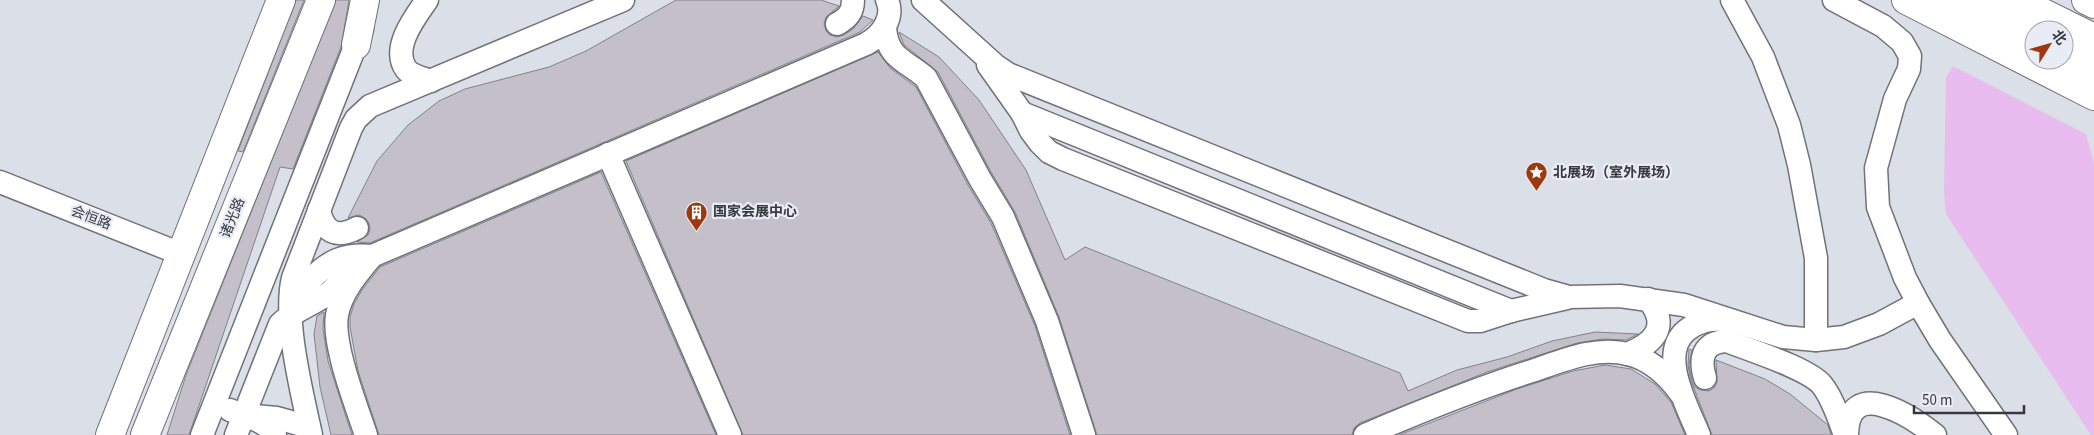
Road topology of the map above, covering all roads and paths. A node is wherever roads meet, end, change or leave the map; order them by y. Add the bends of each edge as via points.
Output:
1 (281, 0) edge
2 (321, 0) edge
3 (365, 0) edge
4 (373, 0) edge
5 (426, 0) edge
6 (623, 0) edge
7 (853, 0) edge
8 (887, 0) edge
9 (923, 0) edge
10 (1732, 0) edge
11 (1834, 0) edge
12 (1906, 0) edge
13 (2017, 0) edge
14 (2042, 0) edge
15 (2086, 0) edge
16 (1960, 3) edge
17 (2094, 4) edge
18 (837, 24) dead end
19 (2024, 26) edge
20 (2094, 26) edge
21 (884, 28) junction
22 (2094, 38) edge
23 (2024, 40) edge
24 (969, 41) junction
25 (356, 45) junction
26 (401, 50) junction
27 (2074, 50) edge
28 (837, 56) junction
29 (899, 60) junction
30 (2094, 60) edge
31 (2074, 66) edge
32 (2094, 76) edge
33 (431, 81) junction
34 (336, 96) junction
35 (2094, 96) edge
36 (370, 106) junction
37 (608, 154) junction
38 (0, 182) edge
39 (319, 210) junction
40 (357, 228) dead end
41 (181, 254) junction
42 (372, 256) junction
43 (1569, 297) junction
44 (1648, 299) junction
45 (1918, 303) junction
46 (290, 314) junction
47 (1732, 320) junction
48 (1816, 340) junction
49 (1627, 354) junction
50 (1705, 378) dead end
51 (1682, 394) junction
52 (215, 404) junction
53 (239, 425) edge
54 (310, 431) edge
55 (110, 435) edge
56 (145, 435) edge
57 (202, 435) edge
58 (275, 435) edge
59 (366, 435) edge
60 (730, 435) edge
61 (1084, 435) edge
62 (1365, 435) edge
63 (1699, 435) edge
64 (1846, 435) edge
65 (1935, 435) edge
66 (2006, 435) edge

1 - 41 main road
2 - 56 main road, 诸光路
3 - 25 main road
4 - 25 street
5 - 26 street
6 - 33 street
7 - 18 street via 852,11
8 - 21 street via 888,16
9 - 24 street
10 - 48 street via 1763,56 1793,141 1816,258
11 - 45 street via 1883,26 1902,42 1910,56 1909,69 1895,99 1876,168 1878,207 1904,278
12 - 35 main road
13 - 22 main road
14 - 20 main road
15 - 17 main road
16 - 19 main road
16 - 23 main road
21 - 28 street via 873,40
21 - 29 street via 886,42
24 - 43 street via 996,66 1029,84 1544,290
24 - 43 street via 1022,113 1511,311
25 - 34 street
26 - 33 street via 406,70
26 - 36 street via 385,89
27 - 30 main road
28 - 29 street via 881,54
28 - 37 street
29 - 61 street via 926,78 1003,217 1047,321
31 - 32 main road
33 - 36 street
34 - 36 street via 356,105
34 - 52 street
36 - 39 street via 351,128
37 - 42 street
37 - 60 street
38 - 41 street, 会恒路
39 - 40 street via 322,222 329,230 339,234
39 - 46 street via 293,278
41 - 55 main road
42 - 46 street via 356,264 329,293
42 - 59 street via 342,299 336,322 339,349
43 - 44 street
44 - 47 street via 1684,305
44 - 49 street via 1657,310 1657,333 1649,343
45 - 48 street via 1879,324 1844,337
45 - 66 street
46 - 53 street via 280,324
46 - 54 street
47 - 48 street via 1783,337
47 - 51 street via 1711,319 1697,323 1683,333 1674,361
49 - 51 street via 1653,365
49 - 62 street via 1599,352 1574,357 1441,403
50 - 64 street via 1702,358 1708,348 1727,341 1800,370 1822,384
51 - 63 street
52 - 53 street
52 - 57 street
53 - 54 street via 277,418
53 - 58 street via 260,421
64 - 65 street via 1847,423 1857,408 1877,403 1921,424

